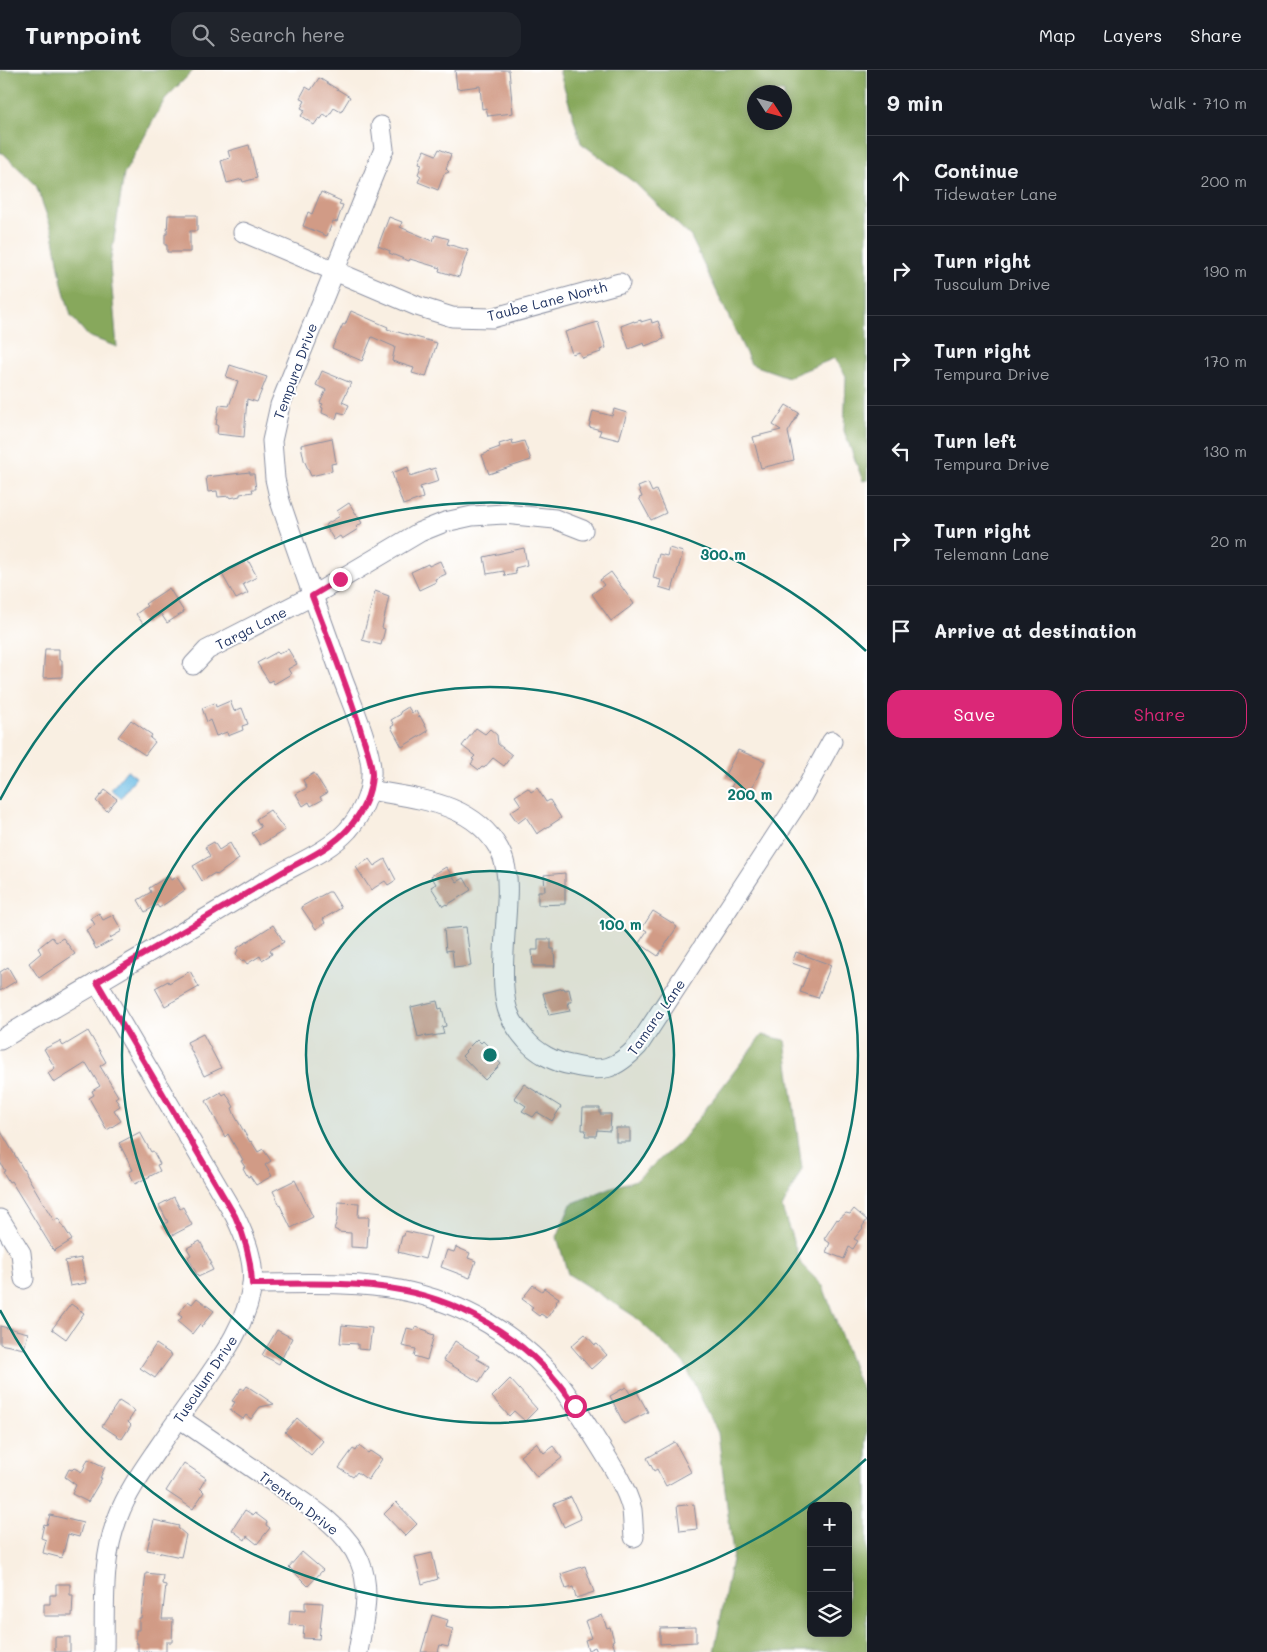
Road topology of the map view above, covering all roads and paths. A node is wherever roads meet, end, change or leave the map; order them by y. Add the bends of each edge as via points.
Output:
1 (381, 126) dead end
2 (243, 232) dead end
3 (334, 271) junction
4 (620, 282) dead end
5 (583, 530) dead end
6 (312, 596) junction
7 (193, 665) dead end
8 (832, 741) dead end
9 (370, 790) junction
10 (97, 982) junction
11 (0, 1040) edge
12 (0, 1219) edge
13 (24, 1279) dead end
14 (252, 1284) junction
15 (179, 1418) junction
16 (634, 1537) dead end
17 (104, 1652) edge
18 (358, 1652) edge

1 - 3 street, Tempura Drive via 384,149
2 - 3 street, Taube Lane North
3 - 4 street, Taube Lane North via 433,312 466,318 492,318
3 - 6 street, Tempura Drive via 280,405 272,441 280,501
5 - 6 street, Targa Lane via 555,519 504,514 444,522 420,532
6 - 7 street, Targa Lane via 207,650
6 - 9 street, Tempura Drive via 369,757 372,773
8 - 9 street, Tamara Lane via 802,796 644,1038 626,1060 607,1069 587,1069 550,1059 532,1046 516,1028 507,1010 504,971 507,880 504,861 492,838 458,810
9 - 10 street, Tempura Drive via 356,819 327,848
10 - 11 street, Tempura Drive
10 - 14 street, Tusculum Drive via 235,1216 246,1241
12 - 13 street via 21,1253
14 - 15 street, Tusculum Drive via 248,1308 236,1333
14 - 16 street via 325,1284 401,1290 464,1310 489,1323 514,1340 560,1384 609,1460 626,1494 632,1510
15 - 17 street, Tusculum Drive via 130,1489 117,1518 108,1554
15 - 18 street, Trenton Drive via 311,1509 346,1539 360,1561 366,1581 366,1609

